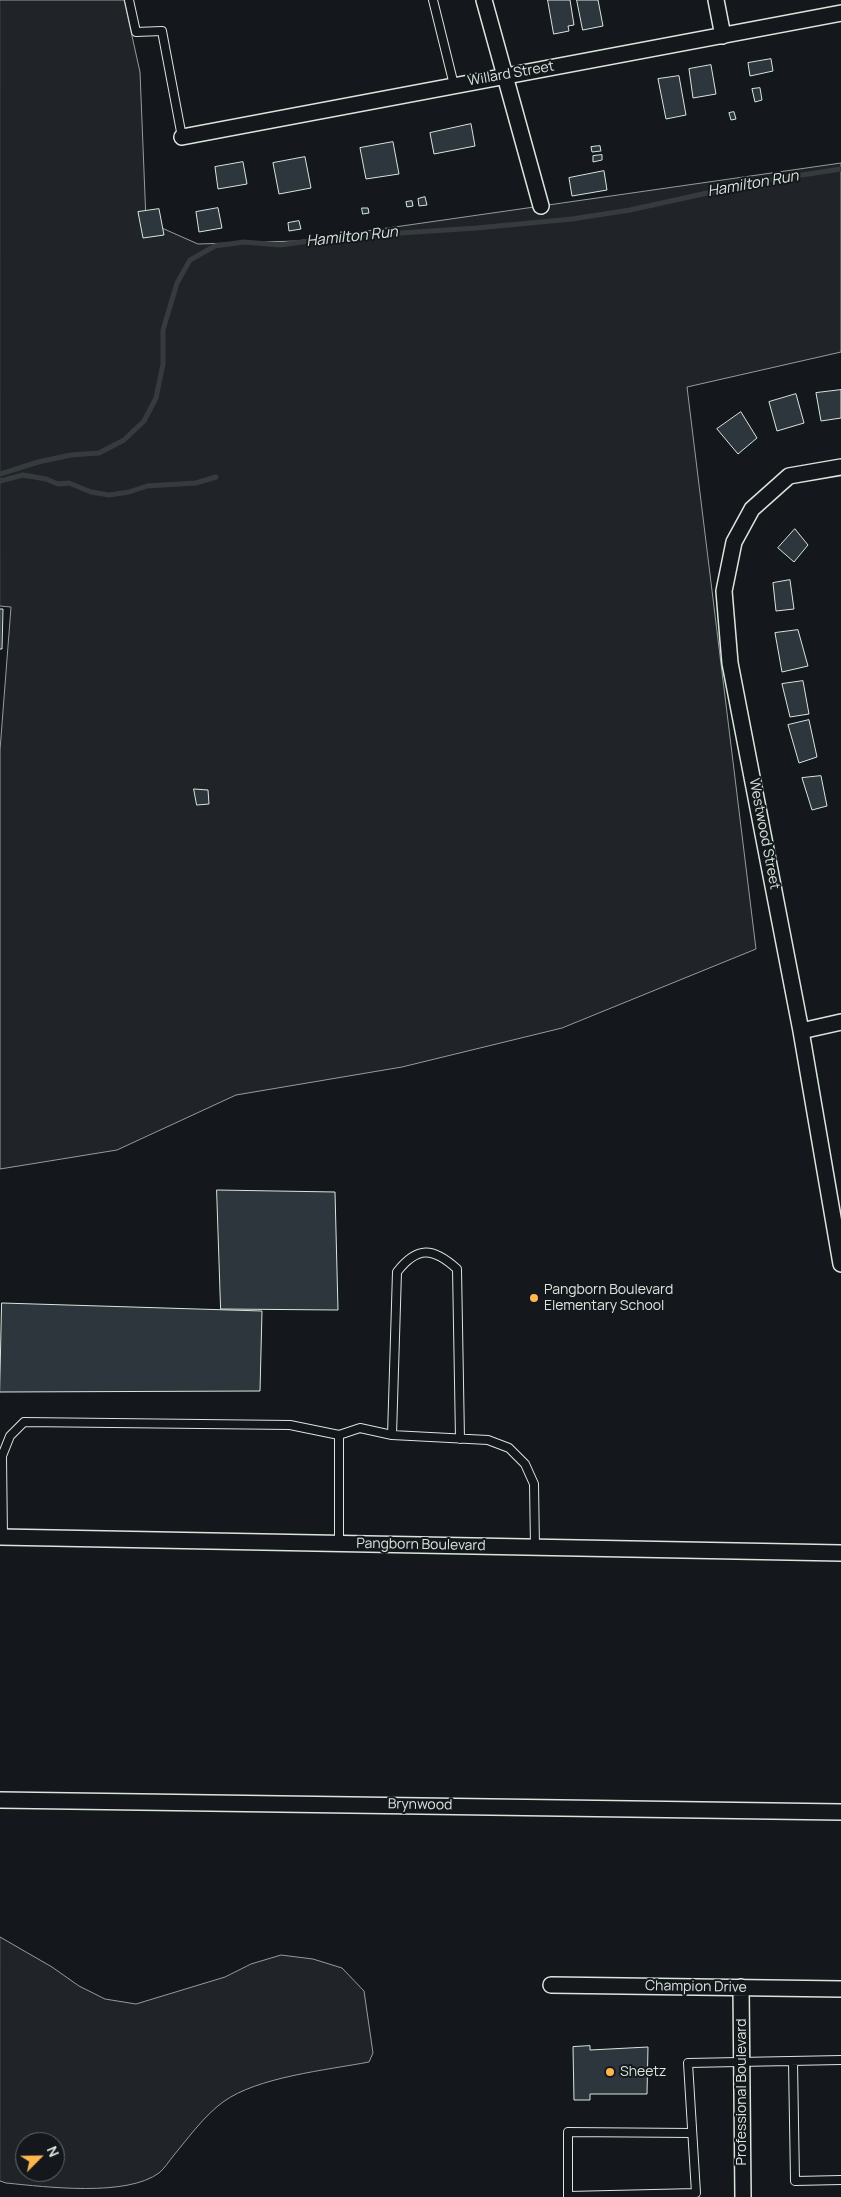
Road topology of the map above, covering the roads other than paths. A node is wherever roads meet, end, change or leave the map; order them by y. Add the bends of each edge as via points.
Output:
1 (129, 0) edge
2 (433, 0) edge
3 (484, 0) edge
4 (716, 0) edge
5 (841, 13) edge
6 (723, 36) junction
7 (504, 76) junction
8 (454, 85) junction
9 (182, 137) joint
10 (540, 206) dead end
11 (841, 468) edge
12 (841, 1022) edge
13 (801, 1031) junction
14 (841, 1264) edge
15 (339, 1435) junction
16 (392, 1435) junction
17 (460, 1438) junction
18 (1, 1536) edge
19 (339, 1543) junction
20 (535, 1547) junction
21 (841, 1553) edge
22 (0, 1800) edge
23 (841, 1812) edge
24 (551, 1985) dead end
25 (741, 1988) junction
26 (841, 1989) edge
27 (841, 2060) edge
28 (742, 2062) junction
29 (793, 2062) junction
30 (692, 2133) junction
31 (841, 2180) edge
32 (569, 2196) edge
33 (743, 2197) edge

1 - 9 lane via 136,32 162,32
2 - 8 lane
3 - 7 street
4 - 6 street
5 - 6 street, Willard Street
6 - 7 street, Willard Street
7 - 8 street, Willard Street
7 - 10 street
8 - 9 street, Willard Street
11 - 13 street, Westwood Street via 788,476 752,509 734,542 724,591 730,663
12 - 13 street
13 - 14 street, Westwood Street
15 - 16 lane via 360,1428
15 - 18 lane via 290,1426 24,1422 10,1436 2,1456
15 - 19 lane
16 - 17 lane
16 - 17 lane via 397,1272 407,1259 420,1252 444,1256 457,1269
17 - 20 lane via 488,1440 509,1448 525,1464 534,1484
18 - 19 street, Pangborn Boulevard
19 - 20 street, Pangborn Boulevard
20 - 21 street, Pangborn Boulevard
22 - 23 street, Brynwood
24 - 25 street, Champion Drive
25 - 26 street, Champion Drive
25 - 28 street, Professional Boulevard
27 - 29 lane
28 - 29 lane
28 - 30 lane via 688,2063
28 - 33 street, Professional Boulevard
29 - 31 lane via 795,2181
30 - 32 lane via 696,2193
30 - 32 lane via 568,2132

